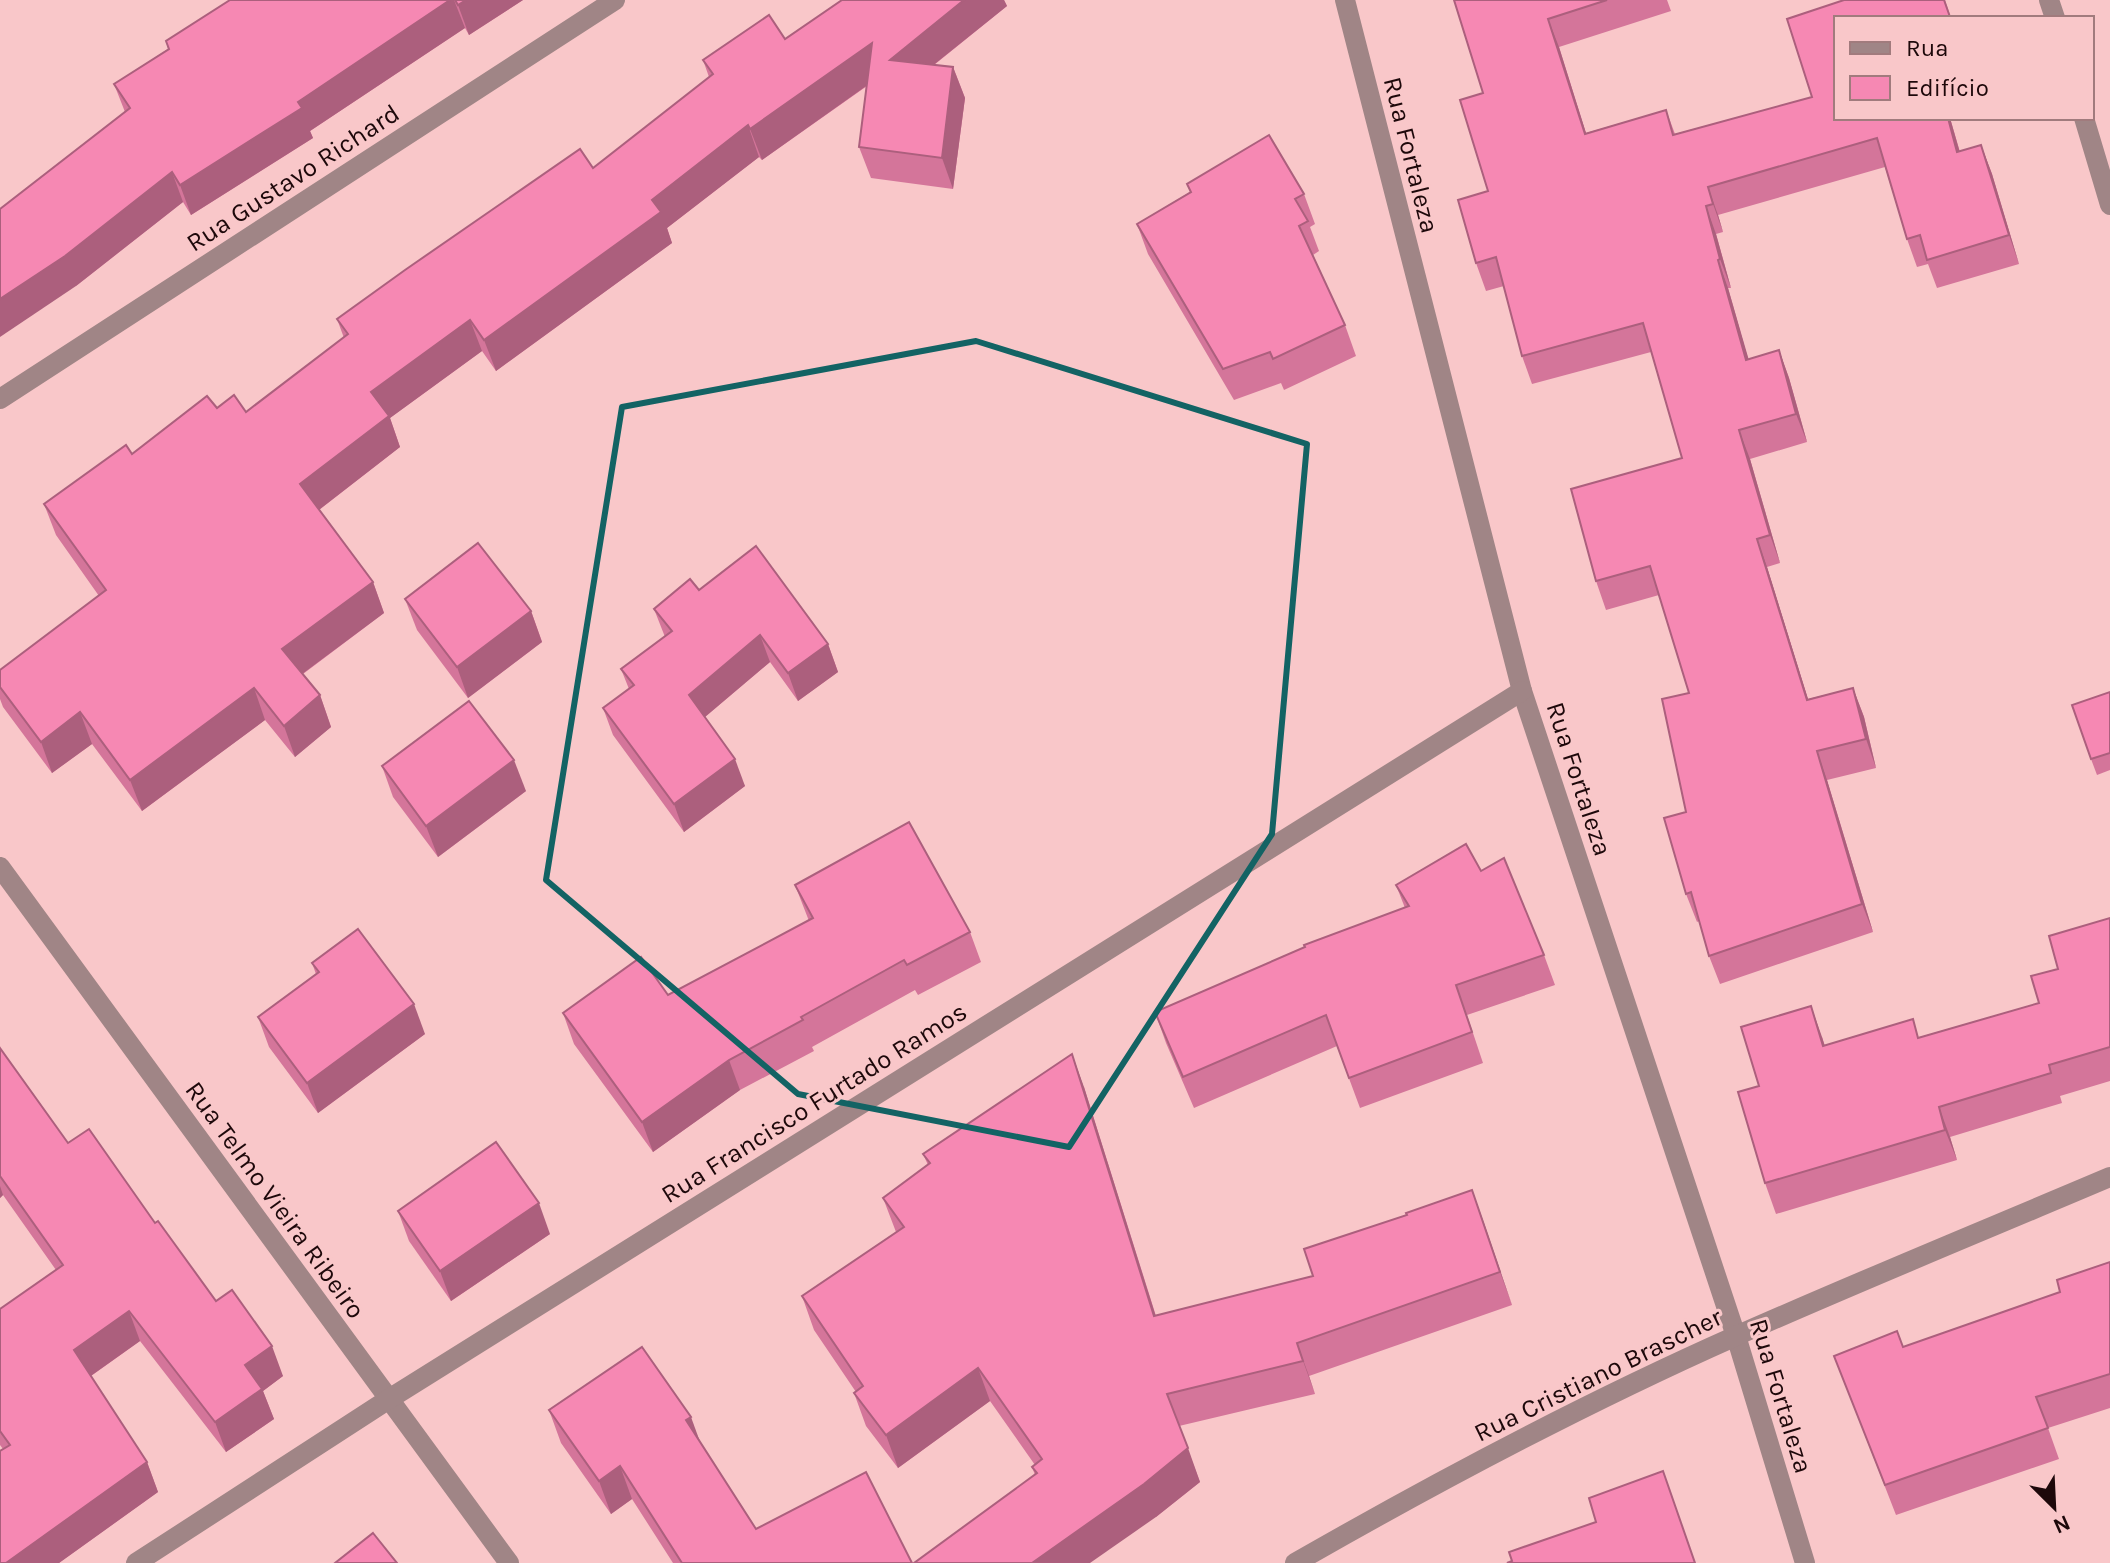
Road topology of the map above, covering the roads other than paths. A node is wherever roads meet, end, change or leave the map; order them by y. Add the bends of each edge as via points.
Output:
1 (615, 0) edge
2 (1345, 0) edge
3 (2085, 120) edge
4 (2110, 205) edge
5 (0, 399) edge
6 (1522, 691) junction
7 (0, 867) edge
8 (2110, 1177) edge
9 (1736, 1336) junction
10 (389, 1399) junction
11 (136, 1563) edge
12 (509, 1563) edge
13 (1295, 1563) edge
14 (1805, 1563) edge

1 - 5 street, Rua Gustavo Richard
2 - 6 street, Rua Fortaleza
3 - 4 street
6 - 9 street, Rua Fortaleza
6 - 10 street, Rua Francisco Furtado Ramos
7 - 10 street, Rua Telmo Vieira Ribeiro
8 - 9 street, Rua Cristiano Brascher
9 - 13 street, Rua Cristiano Brascher via 1440,1481
9 - 14 street, Rua Fortaleza
10 - 11 street, Rua Francisco Furtado Ramos
10 - 12 street, Rua Telmo Vieira Ribeiro

